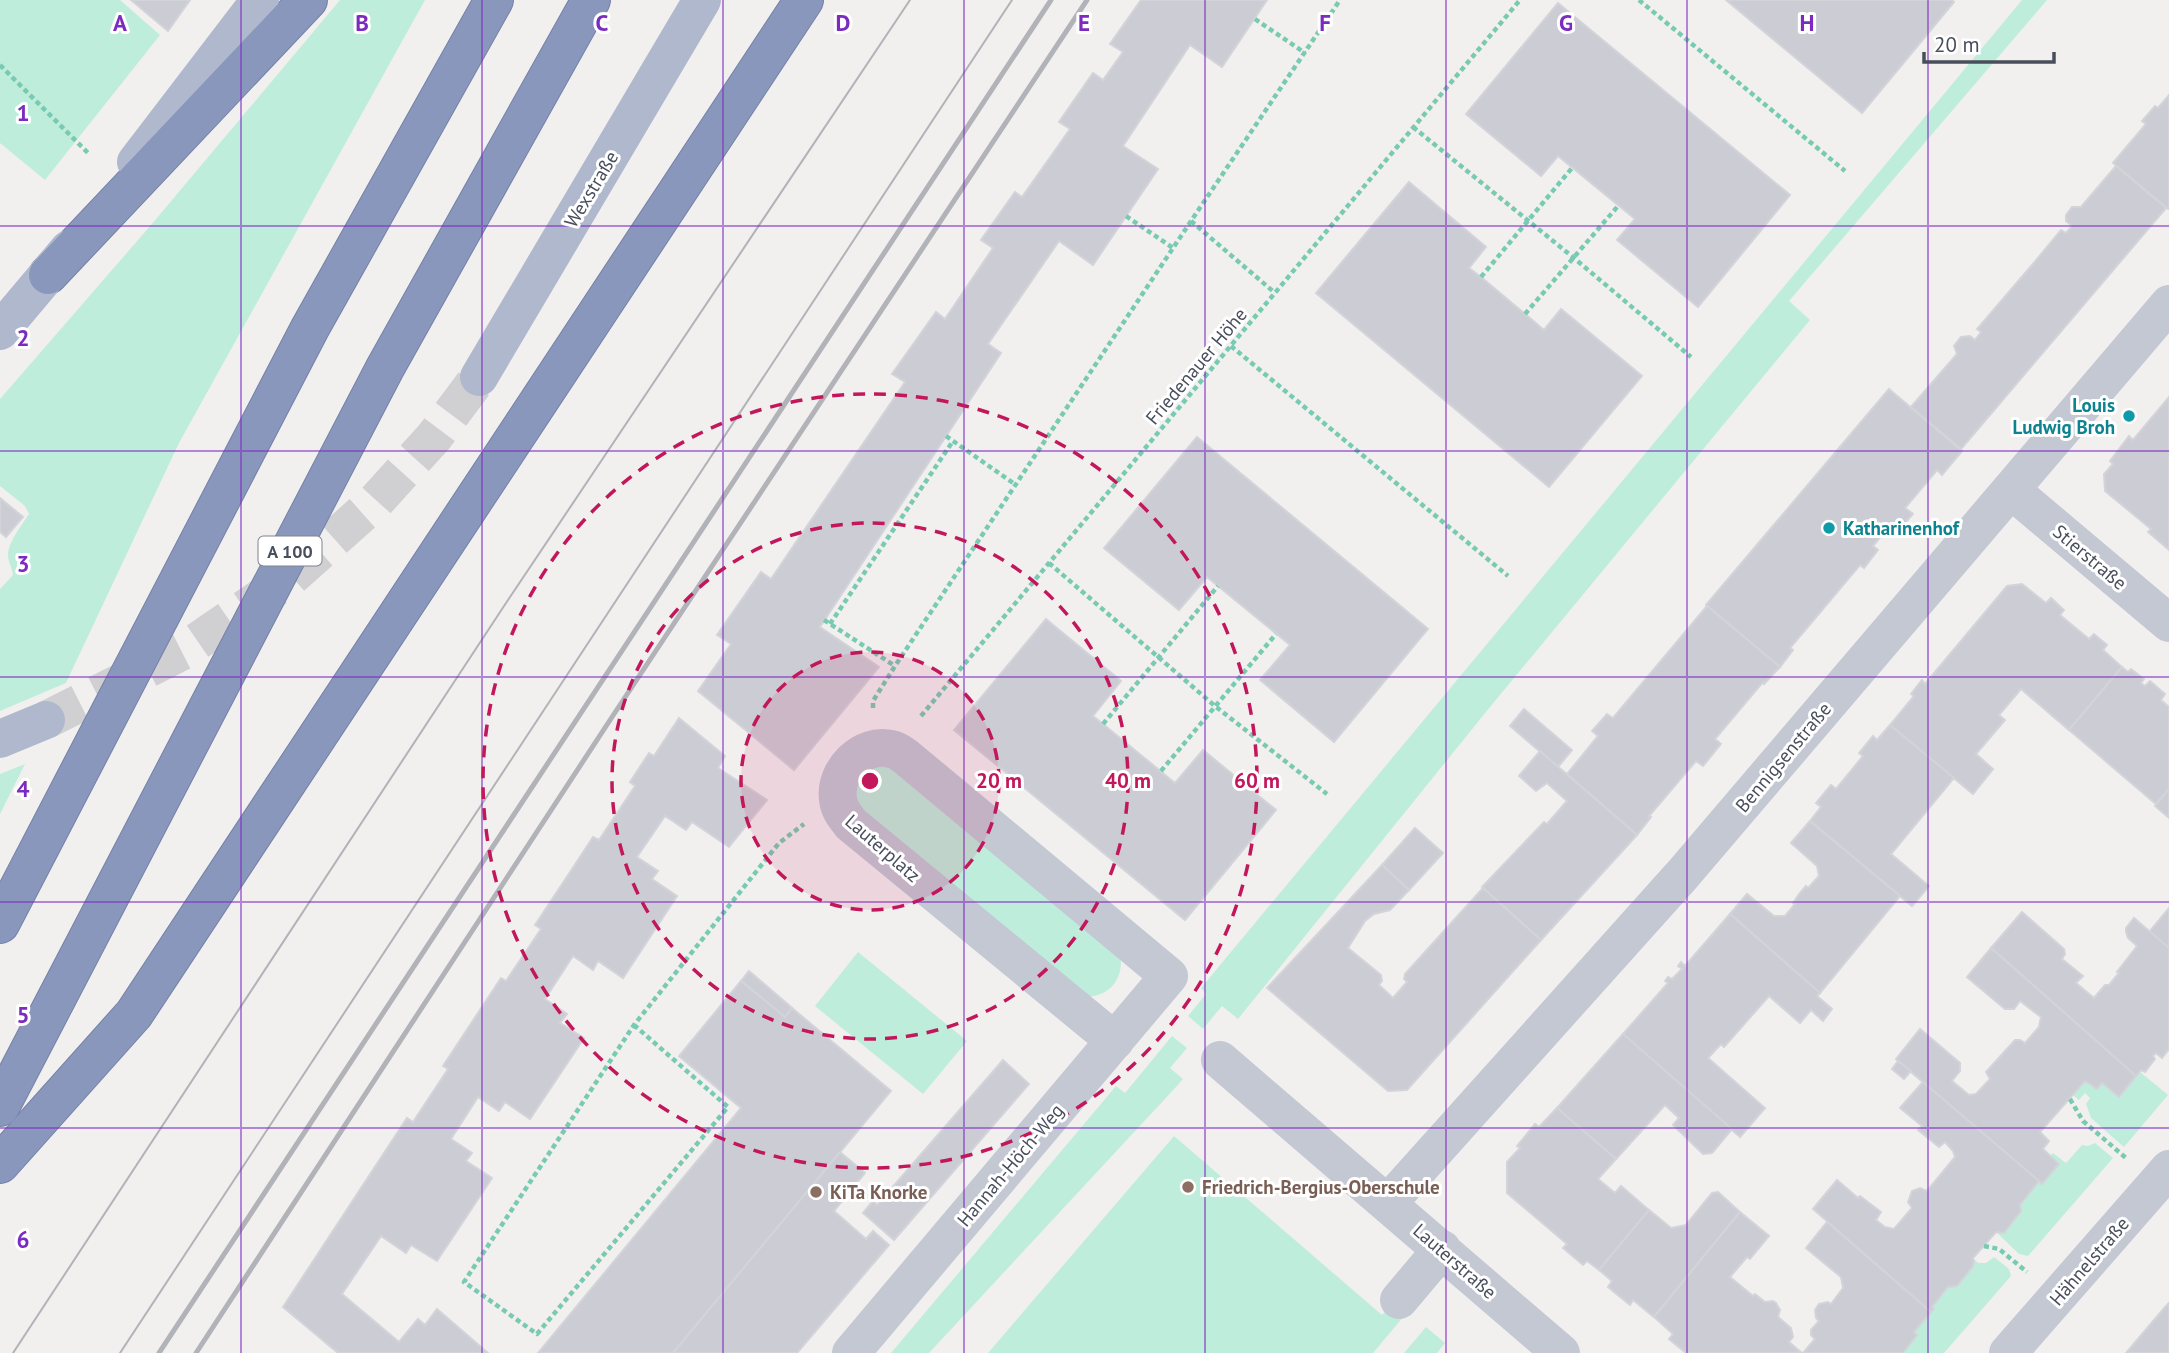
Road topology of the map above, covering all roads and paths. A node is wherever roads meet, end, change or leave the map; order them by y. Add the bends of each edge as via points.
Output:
1 (260, 0) edge
2 (308, 0) edge
3 (494, 0) edge
4 (591, 0) edge
5 (702, 0) edge
6 (804, 0) edge
7 (1340, 0) edge
8 (1520, 0) edge
9 (1639, 0) edge
10 (1255, 19) dead end
11 (1305, 53) junction
12 (0, 65) edge
13 (1413, 127) junction
14 (88, 153) dead end
15 (1573, 168) dead end
16 (1845, 171) dead end
17 (1618, 206) dead end
18 (1126, 216) dead end
19 (1527, 220) junction
20 (1191, 221) junction
21 (1173, 248) junction
22 (1574, 258) junction
23 (48, 275) junction
24 (1481, 278) dead end
25 (1275, 293) junction
26 (2169, 304) edge
27 (1525, 314) dead end
28 (0, 331) edge
29 (1231, 346) junction
30 (1691, 357) dead end
31 (480, 377) tunnel mouth
32 (946, 436) dead end
33 (953, 441) junction
34 (1016, 485) junction
35 (2011, 490) junction
36 (1049, 563) junction
37 (1508, 576) dead end
38 (1218, 586) dead end
39 (824, 620) dead end
40 (2169, 623) edge
41 (830, 624) junction
42 (1276, 634) dead end
43 (1158, 658) junction
44 (895, 666) junction
45 (1215, 706) junction
46 (46, 720) tunnel mouth
47 (1103, 724) dead end
48 (0, 739) edge
49 (885, 748) junction
50 (1161, 771) dead end
51 (1327, 794) dead end
52 (838, 797) junction
53 (0, 924) edge
54 (634, 1025) junction
55 (1115, 1041) junction
56 (1220, 1060) dead end
57 (2070, 1099) dead end
58 (0, 1107) edge
59 (2128, 1160) dead end
60 (0, 1164) edge
61 (2169, 1169) edge
62 (1388, 1203) junction
63 (1984, 1247) dead end
64 (1442, 1250) junction
65 (2029, 1274) dead end
66 (1399, 1300) dead end
67 (851, 1353) edge
68 (1561, 1353) edge
69 (2008, 1353) edge

1 - 23 main road
2 - 23 highway
3 - 53 highway via 310,328
4 - 58 highway, A 100 via 385,368
5 - 31 main road, Wexstraße
6 - 60 highway via 134,1014
7 - 11 path
8 - 13 path, Friedenauer Höhe
9 - 16 path
10 - 11 path
11 - 20 path
12 - 14 path
13 - 19 path
13 - 25 path, Friedenauer Höhe
15 - 19 path
17 - 22 path
18 - 21 path
19 - 22 path
19 - 24 path
20 - 21 path
20 - 25 path
21 - 34 path
22 - 27 path
22 - 30 path
23 - 28 main road
25 - 29 path, Friedenauer Höhe
26 - 35 street, Bennigsenstraße
29 - 36 path, Friedenauer Höhe
29 - 37 path
32 - 33 path
33 - 34 path
33 - 41 path
34 - 44 path
35 - 40 street, Stierstraße
35 - 62 street, Bennigsenstraße via 1684,874
36 - 43 path
36 - 49 path, Friedenauer Höhe
38 - 43 path
39 - 41 path
41 - 44 path
42 - 45 path
43 - 45 path
43 - 47 path
44 - 49 path via 873,701
45 - 50 path
45 - 51 path
46 - 48 main road
49 - 52 street, Lauterplatz via 861,753 850,764
49 - 55 street, Hannah-Höch-Weg via 906,757 1170,976
52 - 54 path via 779,843
52 - 55 street, Lauterplatz via 851,824
54 - 54 path via 464,1282 537,1334 728,1108
55 - 67 street, Hannah-Höch-Weg
56 - 62 street, Lauterstraße
57 - 59 path via 2083,1121
61 - 69 street, Hähnelstraße
62 - 64 street, Lauterstraße
63 - 65 path via 1999,1249
64 - 66 street
64 - 68 street, Lauterstraße

